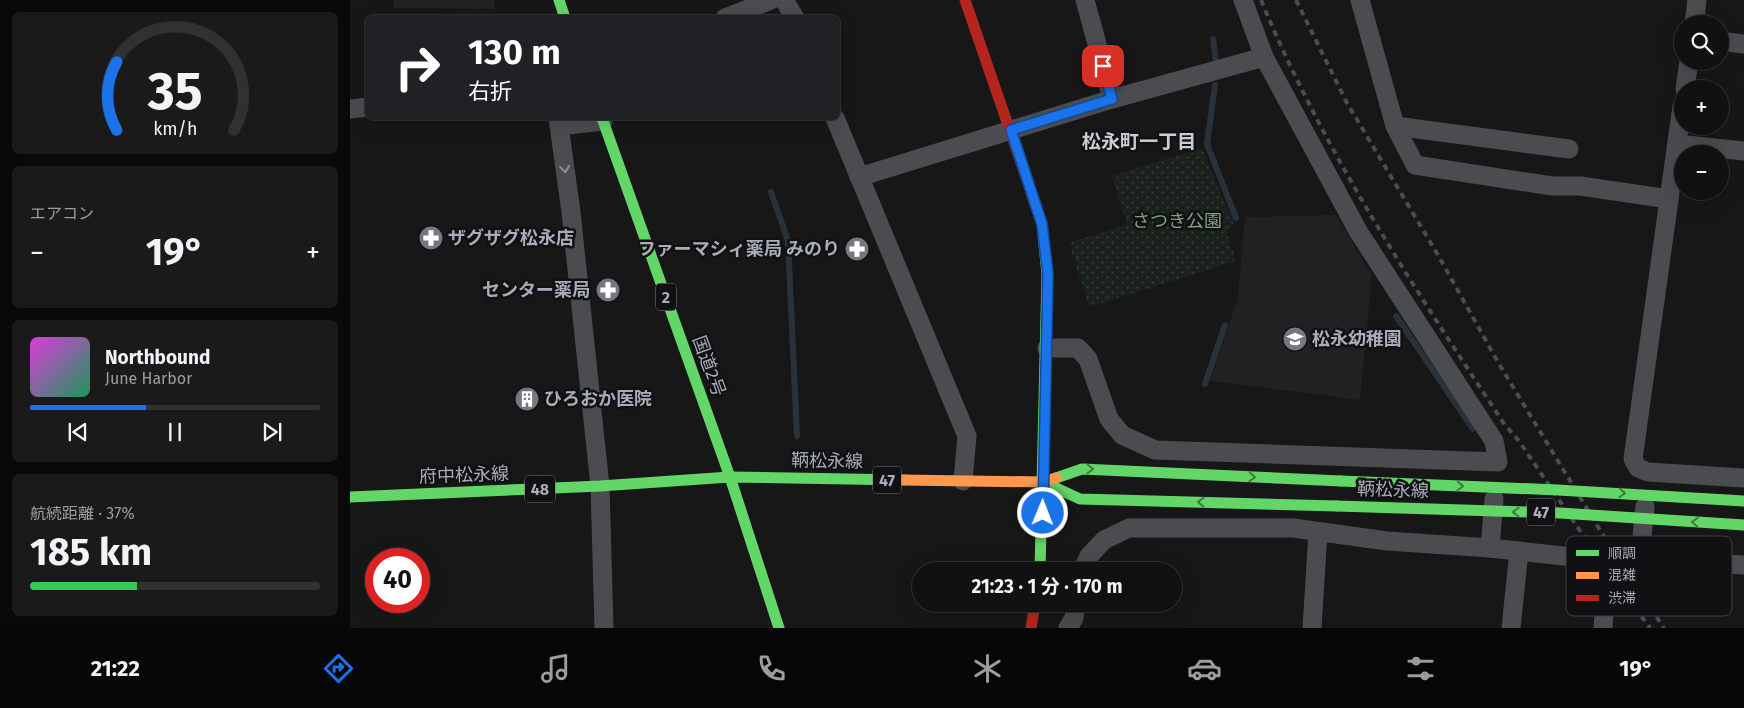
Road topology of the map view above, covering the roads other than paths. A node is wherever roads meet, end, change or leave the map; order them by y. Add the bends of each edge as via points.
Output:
1 (558, 0) edge
2 (771, 0) edge
3 (784, 0) edge
4 (965, 0) edge
5 (1084, 0) edge
6 (1243, 0) edge
7 (1360, 0) edge
8 (1698, 0) edge
9 (564, 15) edge
10 (733, 15) edge
11 (793, 15) edge
12 (1696, 15) edge
13 (1729, 42) edge
14 (1744, 44) edge
15 (1264, 57) junction
16 (1112, 99) junction
17 (365, 107) edge
18 (350, 109) edge
19 (588, 120) edge
20 (602, 120) edge
21 (836, 120) edge
22 (559, 122) edge
23 (1395, 126) junction
24 (1011, 130) junction
25 (1678, 135) edge
26 (1677, 144) junction
27 (1569, 149) dead end
28 (1744, 151) edge
29 (859, 177) junction
30 (1669, 199) junction
31 (1047, 348) junction
32 (1498, 462) junction
33 (1648, 472) junction
34 (730, 478) junction
35 (1744, 478) edge
36 (963, 481) junction
37 (1043, 482) junction
38 (600, 486) junction
39 (350, 497) edge
40 (1744, 501) edge
41 (1744, 525) edge
42 (1318, 532) junction
43 (1643, 536) edge
44 (1490, 548) junction
45 (1519, 550) junction
46 (1566, 556) edge
47 (1040, 562) edge
48 (1086, 562) edge
49 (1034, 612) edge
50 (1075, 612) edge
51 (604, 628) edge
52 (779, 628) edge
53 (1031, 628) edge
54 (1068, 628) edge
55 (1312, 628) edge
56 (1511, 628) edge

1 - 9 main road
2 - 10 street
3 - 11 street
4 - 24 main road
5 - 16 street
6 - 15 street
7 - 23 street
8 - 12 street
13 - 14 street
15 - 16 street
15 - 32 street via 1358,231 1494,442
16 - 24 street
17 - 18 street
19 - 22 street
20 - 34 main road, 国道2号 / 2
21 - 29 street
22 -> 38 street
23 - 27 street
23 - 30 street via 1416,165 1552,186 1580,186
24 - 29 street
24 - 31 main road via 1042,224 1048,274
25 - 26 street
26 - 28 street
26 - 30 street
29 - 36 street via 967,436
30 - 33 street via 1634,458 1638,468
31 - 32 street via 1078,348 1088,359 1109,419 1122,436 1155,450
31 - 37 main road
32 - 44 street
33 - 35 street
33 - 43 street
34 - 36 main road, 鞆松永線 / 47
34 - 38 main road, 府中松永線 / 48
34 - 52 main road, 国道2号 / 2
36 - 37 main road, 鞆松永線 / 47
37 -> 40 main road, 鞆松永線 / 47, bridge via 1082,469
41 -> 37 main road, 鞆松永線 / 47, bridge via 1560,513 1080,498
37 - 47 main road
38 - 39 main road, 府中松永線 / 48
38 - 51 street
42 - 44 street via 1387,541
42 - 48 street via 1293,528 1129,528 1104,540
42 - 55 street
44 - 45 street
45 - 46 street, 47
45 - 56 street
49 - 53 main road
50 - 54 street

